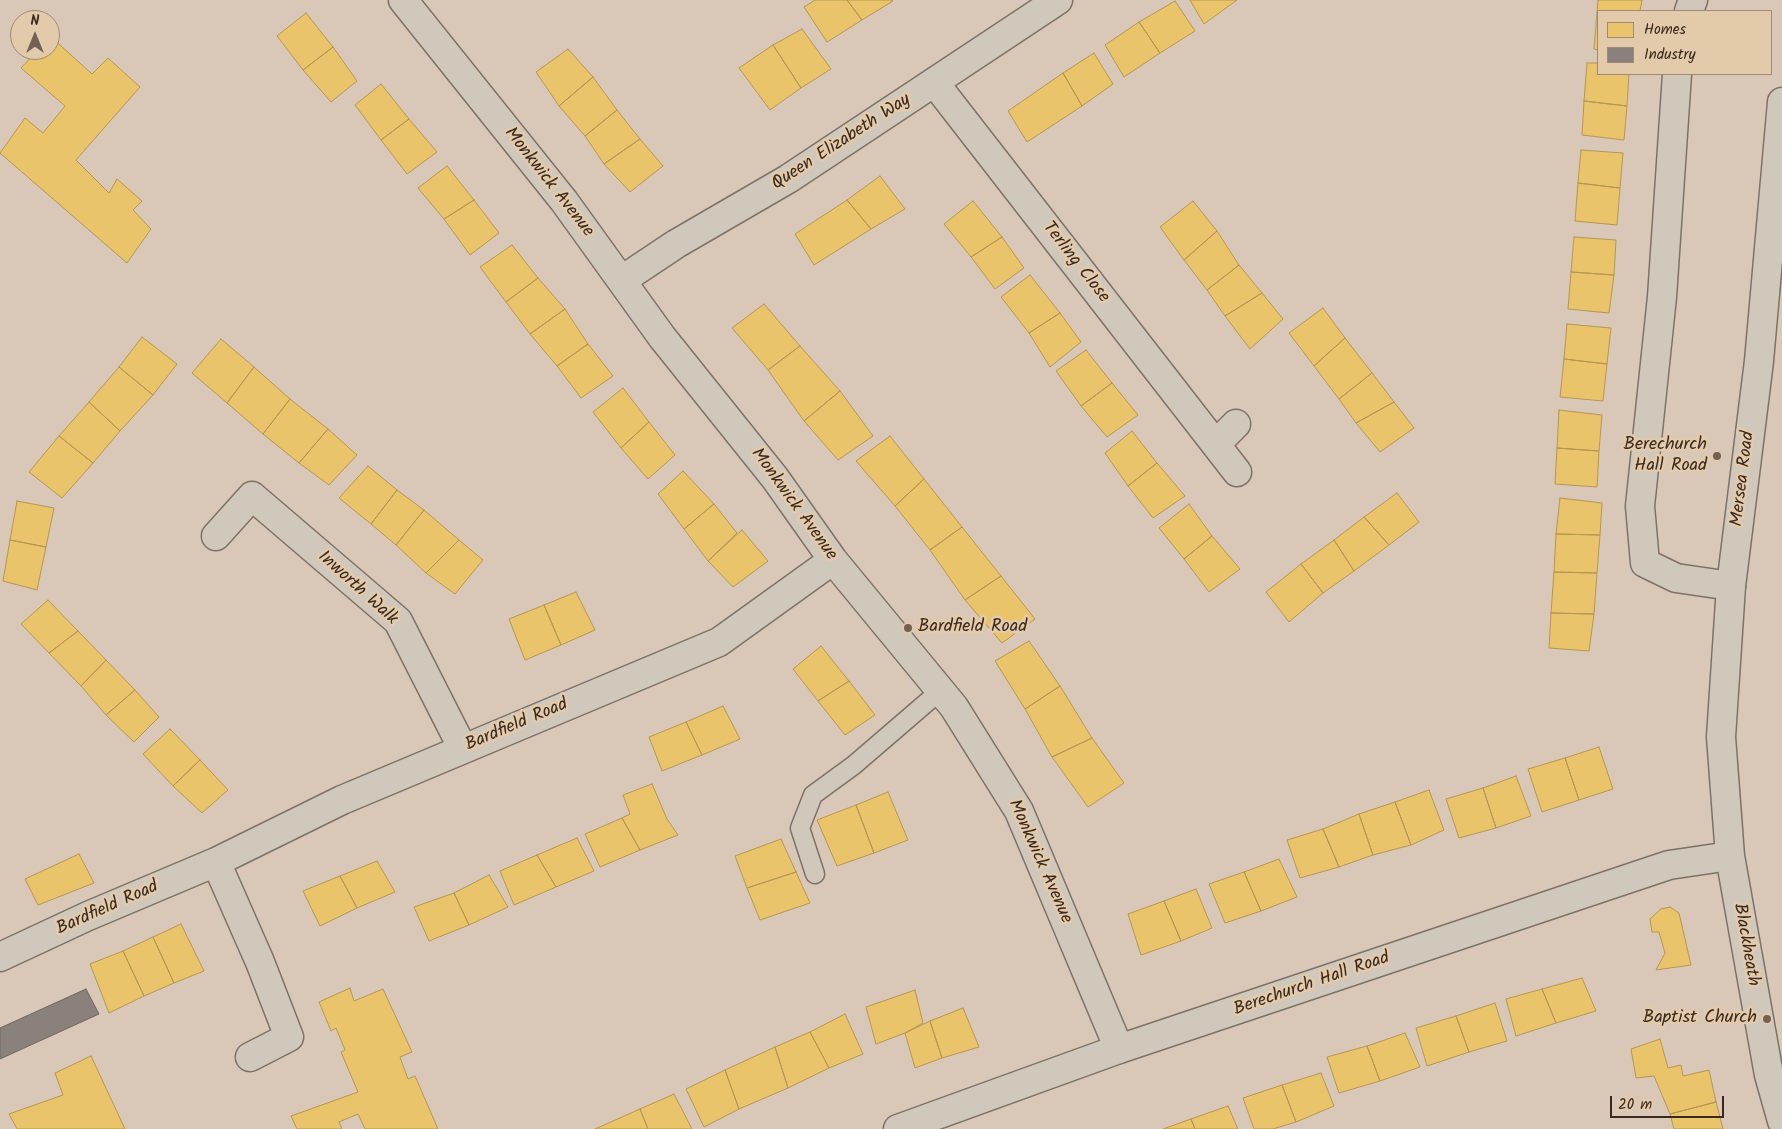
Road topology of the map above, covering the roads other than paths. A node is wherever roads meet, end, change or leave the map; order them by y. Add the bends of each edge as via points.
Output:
1 (403, 0) edge
2 (1058, 0) edge
3 (1677, 75) edge
4 (934, 82) junction
5 (1782, 102) edge
6 (622, 280) junction
7 (1236, 424) dead end
8 (1216, 444) junction
9 (1238, 472) dead end
10 (216, 536) dead end
11 (833, 560) junction
12 (1731, 586) junction
13 (940, 691) junction
14 (463, 749) junction
15 (1730, 856) junction
16 (216, 862) junction
17 (815, 874) dead end
18 (0, 957) edge
19 (1119, 1049) junction
20 (250, 1057) dead end
21 (1782, 1121) edge
22 (898, 1129) edge

1 - 6 street, Monkwick Avenue via 564,201
2 - 4 street, Queen Elizabeth Way
3 - 12 street via 1662,297 1640,506 1644,553 1646,562 1676,578
4 - 6 street, Queen Elizabeth Way via 788,179 676,244
4 - 8 street, Terling Close
5 - 12 street, Mersea Road via 1759,360
6 - 11 street, Monkwick Avenue via 662,337 775,478
7 - 8 street
8 - 9 street, Terling Close
10 - 14 street, Inworth Walk via 252,496 398,621
11 - 13 street, Monkwick Avenue
11 - 14 street, Bardfield Road via 719,642
12 - 15 street, Mersea Road via 1721,737
13 - 17 lane via 813,795 800,828
13 - 19 street, Monkwick Avenue via 954,707 1019,811
14 - 16 street, Bardfield Road via 342,800
15 - 19 street, Berechurch Hall Road via 1669,865
15 - 21 street, Blackheath via 1767,1066
16 - 18 street, Bardfield Road
16 - 20 street via 289,1037
19 - 22 street, Berechurch Hall Road

